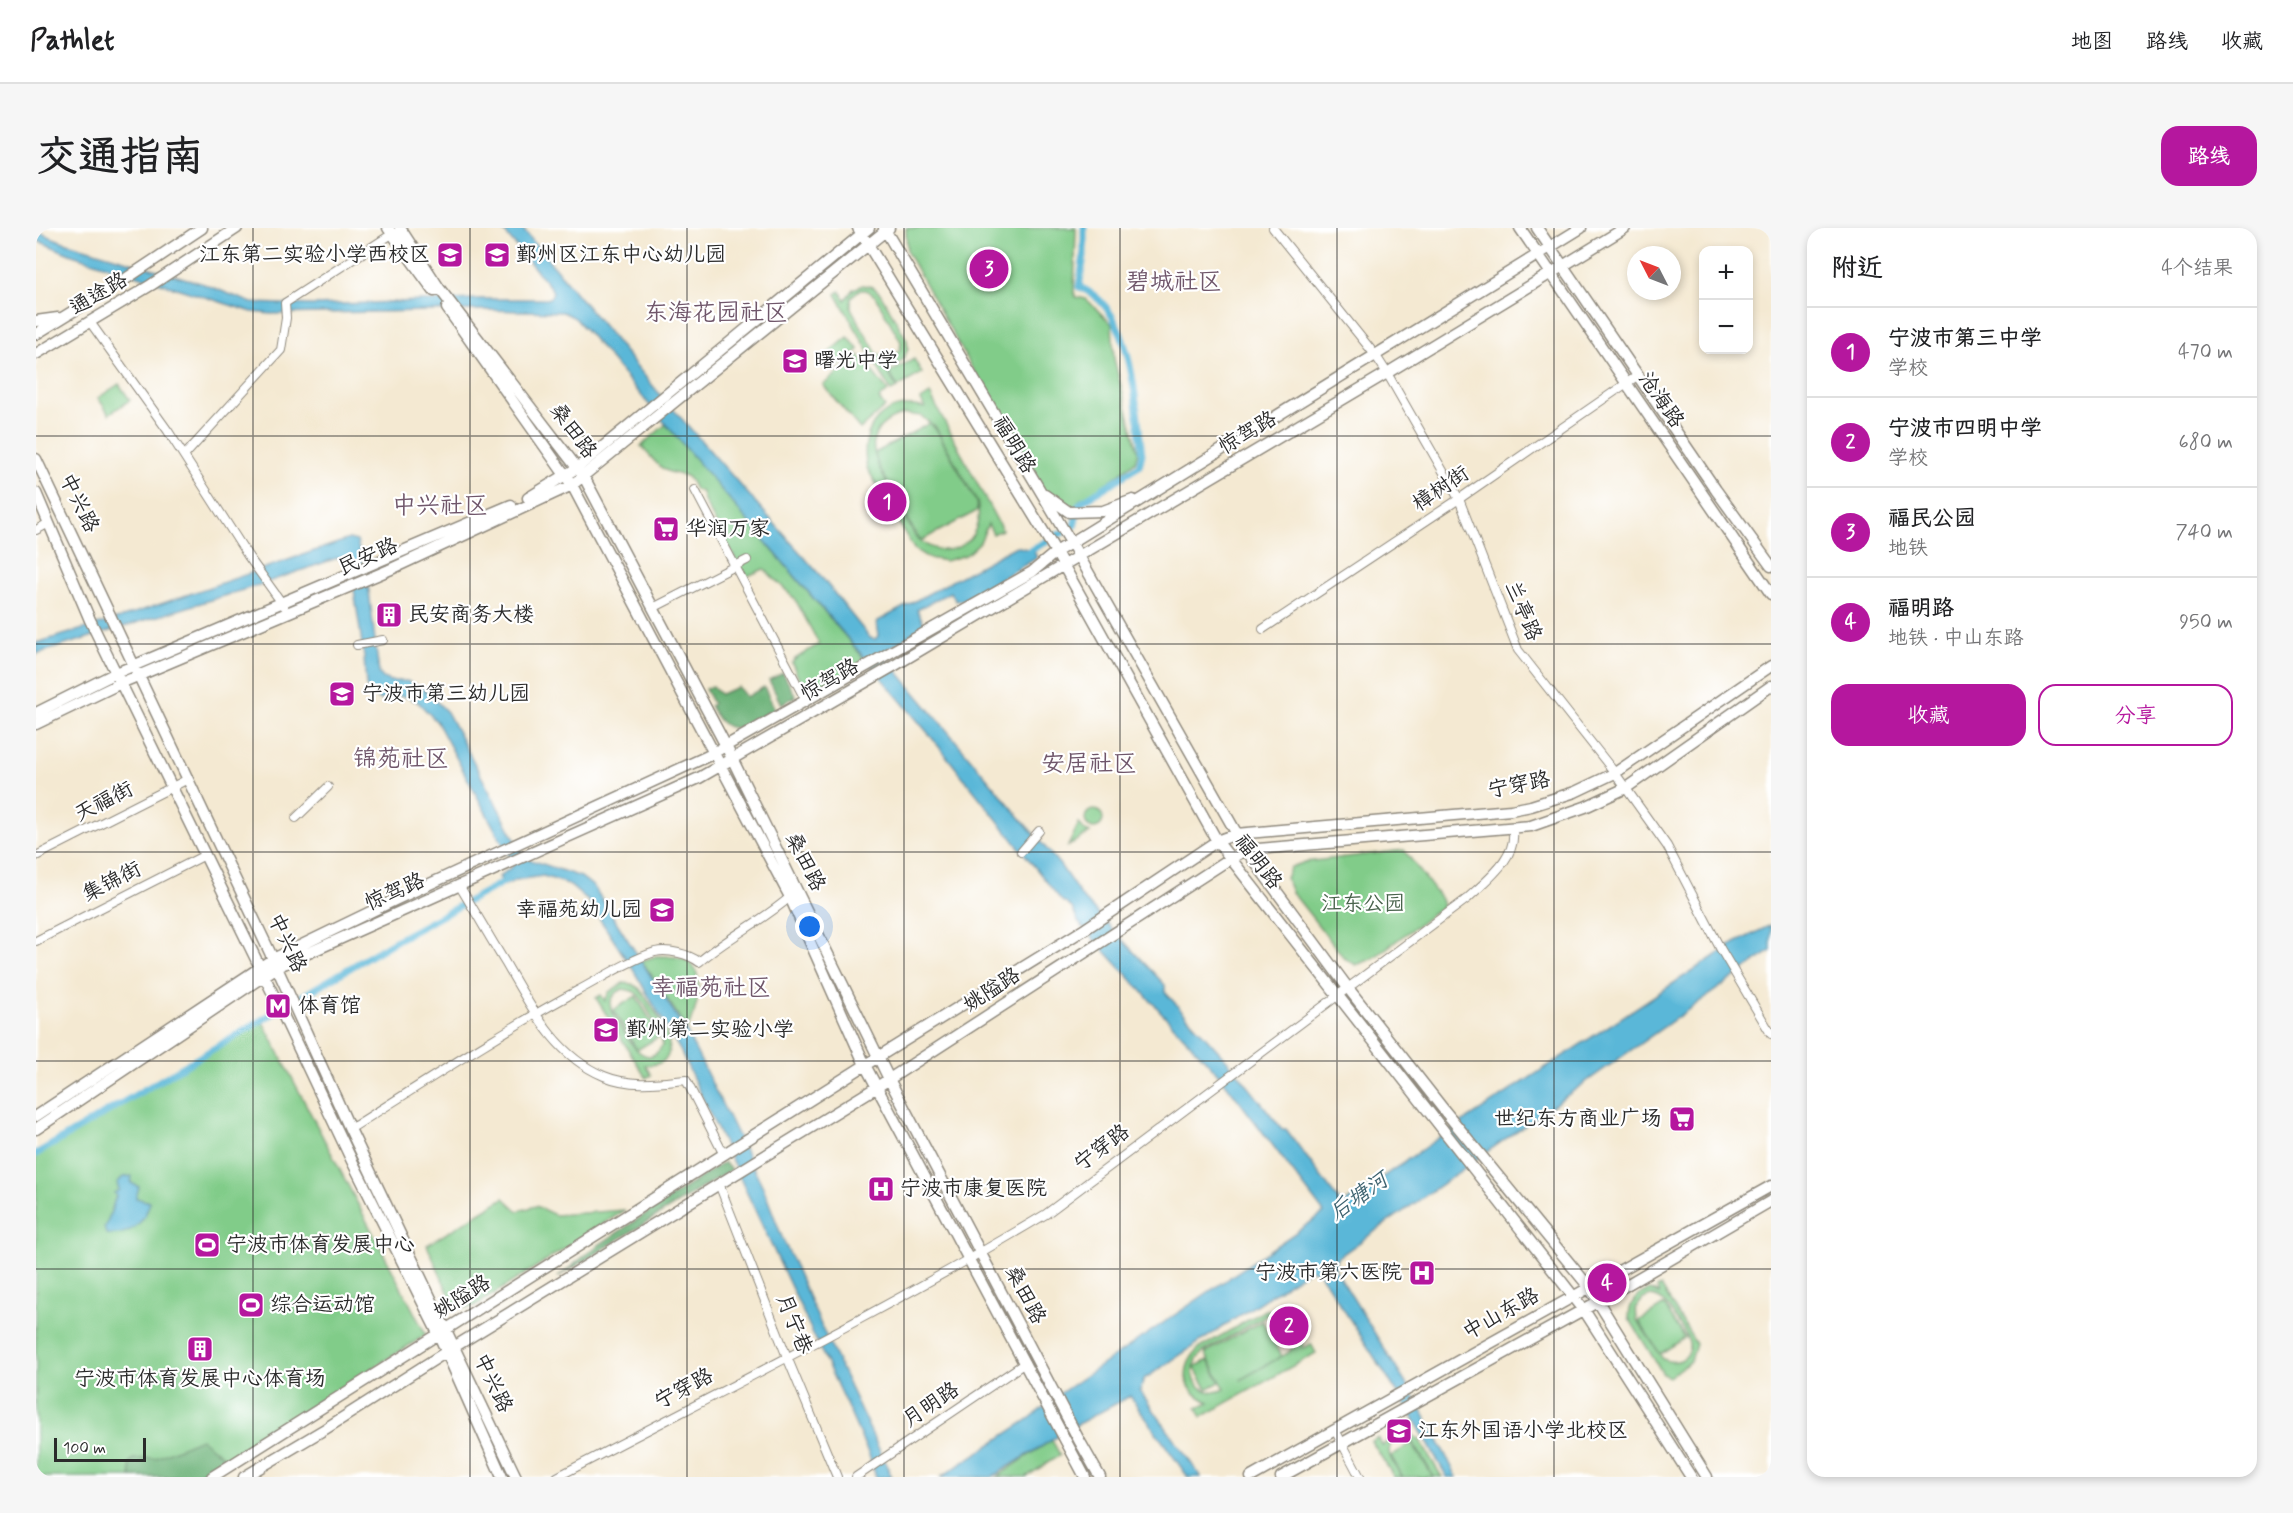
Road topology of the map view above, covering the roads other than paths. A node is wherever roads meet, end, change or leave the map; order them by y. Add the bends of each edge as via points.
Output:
1 (202, 228) edge
2 (237, 228) edge
3 (1273, 228) edge
4 (1520, 228) edge
5 (1537, 228) edge
6 (1581, 228) edge
7 (1625, 228) edge
8 (886, 229) edge
9 (393, 230) edge
10 (863, 230) edge
11 (868, 243) junction
12 (1550, 247) junction
13 (1538, 255) junction
14 (1564, 267) junction
15 (1552, 274) junction
16 (64, 316) junction
17 (457, 316) junction
18 (36, 321) edge
19 (90, 322) junction
20 (36, 334) edge
21 (36, 354) edge
22 (1376, 356) junction
23 (1387, 373) junction
24 (1637, 375) junction
25 (1626, 383) junction
26 (678, 392) junction
27 (184, 456) junction
28 (36, 459) edge
29 (580, 473) junction
30 (566, 475) junction
31 (572, 485) junction
32 (695, 490) dead end
33 (1156, 491) junction
34 (1040, 492) junction
35 (36, 493) edge
36 (1459, 499) junction
37 (49, 523) junction
38 (36, 530) edge
39 (1071, 543) junction
40 (1056, 552) junction
41 (1079, 556) junction
42 (747, 560) dead end
43 (1064, 565) junction
44 (736, 566) junction
45 (1771, 566) edge
46 (373, 570) junction
47 (1771, 594) edge
48 (285, 608) junction
49 (653, 608) junction
50 (1263, 628) dead end
51 (383, 640) dead end
52 (357, 645) dead end
53 (134, 666) junction
54 (1771, 666) edge
55 (139, 676) junction
56 (119, 678) junction
57 (1771, 686) edge
58 (806, 701) junction
59 (36, 713) edge
60 (36, 724) edge
61 (726, 746) junction
62 (715, 753) junction
63 (726, 762) junction
64 (1615, 773) junction
65 (188, 779) junction
66 (328, 787) dead end
67 (172, 788) junction
68 (1626, 788) junction
69 (296, 818) dead end
70 (1512, 827) junction
71 (1039, 831) dead end
72 (1236, 834) junction
73 (1217, 841) junction
74 (1246, 850) junction
75 (1021, 852) dead end
76 (205, 855) junction
77 (36, 856) edge
78 (1231, 858) junction
79 (461, 887) junction
80 (790, 897) junction
81 (36, 941) edge
82 (275, 963) junction
83 (262, 971) junction
84 (1348, 988) junction
85 (1338, 996) junction
86 (535, 1014) junction
87 (1771, 1034) edge
88 (878, 1057) junction
89 (865, 1065) junction
90 (889, 1079) junction
91 (877, 1087) junction
92 (36, 1116) edge
93 (36, 1129) edge
94 (350, 1129) junction
95 (728, 1152) junction
96 (719, 1184) junction
97 (1771, 1186) edge
98 (1771, 1201) edge
99 (981, 1253) junction
100 (969, 1260) junction
101 (1589, 1287) junction
102 (1573, 1295) junction
103 (1599, 1301) junction
104 (1584, 1310) junction
105 (443, 1332) junction
106 (450, 1350) junction
107 (787, 1357) junction
108 (1025, 1363) junction
109 (1335, 1430) junction
110 (1341, 1444) junction
111 (212, 1477) edge
112 (244, 1477) edge
113 (502, 1477) edge
114 (516, 1477) edge
115 (557, 1477) edge
116 (837, 1477) edge
117 (856, 1477) edge
118 (1085, 1477) edge
119 (1100, 1477) edge
120 (1251, 1477) edge
121 (1281, 1477) edge
122 (1360, 1477) edge
123 (1691, 1477) edge
124 (1707, 1477) edge

1 - 16 main road, 通途路
2 - 19 main road, 通途路
3 - 22 street, 兰亭路
4 - 13 main road, 沧海路
5 - 12 main road, 沧海路
6 - 12 main road, 惊驾路
7 - 14 main road, 惊驾路
8 - 11 main road, 民安路
8 - 34 main road, 福明路
9 - 17 main road
9 - 27 street via 285,303 280,350
10 - 11 main road, 福明路
10 - 26 main road, 民安路
11 - 26 main road, 民安路
11 - 40 main road, 福明路
12 - 13 main road, 惊驾路
12 - 14 main road, 沧海路
13 - 15 main road, 沧海路
13 - 22 main road, 惊驾路
14 - 15 main road, 惊驾路
14 - 24 main road, 沧海路
15 - 23 main road, 惊驾路
15 - 25 main road, 沧海路
16 - 18 main road
16 - 20 main road, 通途路
17 - 29 main road, 桑田路
17 - 30 main road, 桑田路
19 - 21 main road, 通途路
19 - 27 street
22 - 23 street, 兰亭路
22 - 33 main road, 惊驾路
23 - 36 street, 兰亭路
23 - 41 main road, 惊驾路
24 - 25 street, 樟树街
24 - 45 main road, 沧海路
25 - 36 street, 樟树街
25 - 47 main road, 沧海路
26 - 29 main road, 民安路
27 - 48 street
28 - 53 main road, 中兴路
29 - 30 main road, 民安路
29 - 31 main road, 民安路
29 - 49 main road, 桑田路
30 - 31 main road, 桑田路
30 - 46 main road, 民安路 via 533,496
31 - 46 main road, 民安路
31 - 62 main road, 桑田路
32 - 44 street
33 - 34 main road via 1091,512 1069,512
33 - 39 main road, 惊驾路
34 - 39 main road, 福明路
35 - 37 main road, 中兴路
36 - 50 street, 樟树街
36 - 64 street, 兰亭路 via 1518,651
37 - 38 street
37 - 56 main road, 中兴路
39 - 40 main road, 惊驾路
39 - 41 main road, 福明路
40 - 43 main road, 福明路
40 - 58 main road, 惊驾路 via 1032,572
41 - 43 main road, 惊驾路
41 - 72 main road, 福明路
42 - 44 street
43 - 63 main road, 惊驾路
43 - 73 main road, 福明路
44 - 49 street
44 - 58 street
46 - 48 main road, 民安路
48 - 53 main road, 民安路
48 - 55 main road, 民安路
49 - 61 main road, 桑田路
51 - 52 street
53 - 55 main road, 中兴路
53 - 56 main road, 民安路
54 - 64 main road, 宁穿路
55 - 56 main road, 民安路
55 - 65 main road, 中兴路
56 - 59 main road, 民安路
56 - 60 main road, 民安路
56 - 67 main road, 中兴路
57 - 68 main road, 宁穿路
58 - 61 main road, 惊驾路
61 - 62 main road, 惊驾路
61 - 63 main road, 桑田路
62 - 63 main road, 桑田路
62 - 82 main road, 惊驾路 via 499,852
63 - 79 main road, 惊驾路
63 - 80 main road, 桑田路
63 - 88 main road, 桑田路 via 799,892
64 - 68 street, 兰亭路
64 - 72 main road, 宁穿路 via 1575,792 1511,810
65 - 67 street, 天福街
65 - 82 main road, 中兴路
66 - 69 street
67 - 76 main road, 中兴路
67 - 77 street, 天福街
68 - 70 main road, 宁穿路 via 1531,826
68 - 87 street, 兰亭路 via 1667,846
70 - 74 main road, 宁穿路
70 - 84 street, 宁穿路 via 1515,838 1511,850 1488,879
71 - 75 street
72 - 73 main road
72 - 74 main road, 福明路
73 - 78 main road, 福明路
73 - 88 main road, 姚隘路 via 1105,916
74 - 78 main road, 姚隘路
74 - 84 main road, 福明路
76 - 81 street, 集锦街
76 - 83 main road, 中兴路
78 - 85 main road, 福明路
78 - 90 main road, 姚隘路
79 - 82 main road, 惊驾路
79 - 86 street
80 - 86 street via 699,962 658,951
80 - 89 main road, 桑田路
82 - 83 main road, 惊驾路
82 - 94 main road, 中兴路
83 - 92 main road, 惊驾路
83 - 93 main road, 惊驾路
83 - 105 main road, 中兴路 via 352,1161
84 - 85 street, 宁穿路
84 - 101 main road, 福明路
85 - 99 street, 宁穿路 via 1046,1214
85 - 102 main road, 福明路
86 - 94 street
86 - 95 street via 579,1064 606,1077 642,1084 686,1080
88 - 89 main road, 姚隘路
88 - 90 main road, 桑田路
89 - 91 main road, 桑田路
89 - 95 main road, 姚隘路
90 - 91 main road, 姚隘路
90 - 99 main road, 桑田路
91 - 96 main road, 姚隘路
91 - 100 main road, 桑田路
94 - 105 main road, 中兴路
95 - 105 main road, 姚隘路
96 - 106 main road, 姚隘路
96 - 107 street, 月宁巷
97 - 101 main road, 中山东路
98 - 103 main road, 中山东路
99 - 100 street, 宁穿路
99 - 119 main road, 桑田路
100 - 107 street, 宁穿路
100 - 108 main road, 桑田路
101 - 102 main road, 中山东路
101 - 103 main road, 福明路
102 - 104 main road, 福明路
102 - 109 main road, 中山东路
103 - 104 main road, 中山东路
103 - 124 main road, 福明路
104 - 110 main road, 中山东路
104 - 123 main road, 福明路
105 - 106 main road, 中兴路
105 - 111 main road, 姚隘路
106 - 112 main road, 姚隘路
106 - 113 main road, 中兴路
106 - 114 main road, 中兴路
107 - 115 street, 宁穿路
107 - 116 street, 月宁巷
108 - 117 street, 月明路
108 - 118 main road, 桑田路
109 - 110 street
109 - 120 main road, 中山东路
110 - 121 main road, 中山东路
110 - 122 street

